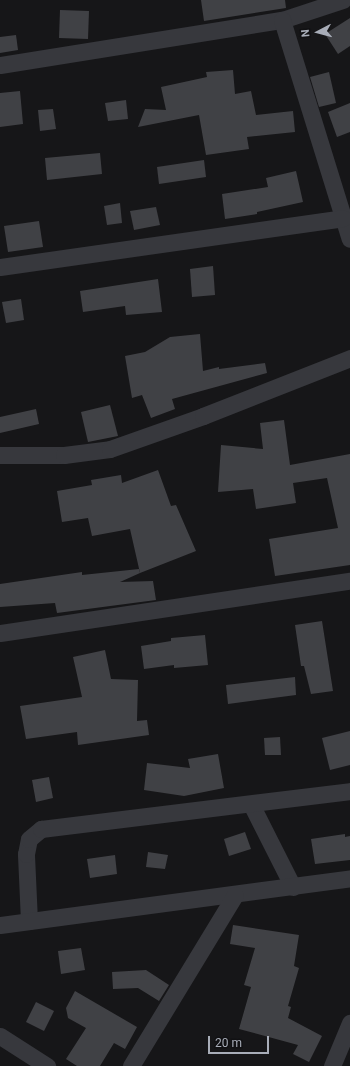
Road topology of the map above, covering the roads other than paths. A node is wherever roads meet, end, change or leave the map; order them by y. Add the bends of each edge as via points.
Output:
1 (343, 0) edge
2 (282, 20) junction
3 (0, 65) edge
4 (343, 218) junction
5 (350, 239) edge
6 (0, 267) edge
7 (350, 358) edge
8 (0, 455) edge
9 (350, 581) edge
10 (0, 633) edge
11 (350, 791) edge
12 (250, 804) junction
13 (350, 878) edge
14 (293, 887) junction
15 (236, 895) junction
16 (29, 921) junction
17 (0, 925) edge
18 (350, 1023) edge
19 (0, 1036) edge
20 (47, 1066) edge
21 (131, 1066) edge
22 (332, 1066) edge

1 - 2 street
2 - 3 street
2 - 4 street
4 - 5 street
4 - 6 street
7 - 8 street via 203,416 110,449 64,455
9 - 10 street
11 - 12 street
12 - 14 street
12 - 16 street via 41,829 29,839 26,854
13 - 14 street
14 - 15 street
15 - 16 street
15 - 21 street
16 - 17 street
18 - 22 street
19 - 20 street

